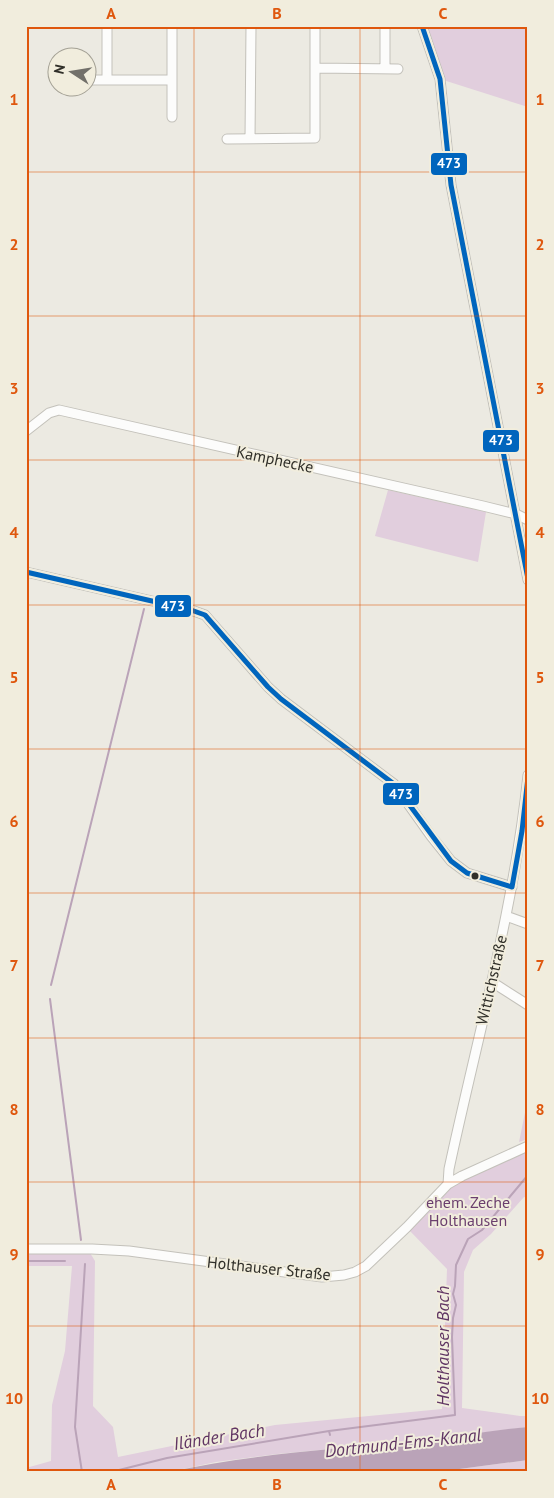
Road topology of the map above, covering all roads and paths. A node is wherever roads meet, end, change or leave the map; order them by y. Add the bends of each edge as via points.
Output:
1 (106, 26) edge
2 (172, 26) edge
3 (250, 26) edge
4 (316, 26) edge
5 (385, 26) edge
6 (422, 26) edge
7 (316, 68) junction
8 (385, 68) junction
9 (398, 69) dead end
10 (98, 80) edge
11 (107, 80) junction
12 (172, 80) junction
13 (172, 117) dead end
14 (227, 139) dead end
15 (250, 139) junction
16 (26, 431) edge
17 (516, 514) junction
18 (528, 520) edge
19 (26, 572) edge
20 (528, 580) edge
21 (528, 775) edge
22 (512, 887) junction
23 (506, 916) junction
24 (528, 924) edge
25 (492, 982) junction
26 (528, 1005) edge
27 (528, 1146) edge
28 (448, 1184) junction
29 (26, 1249) edge

1 - 11 street
2 - 12 street
3 - 15 street
4 - 7 street
5 - 8 street
6 - 17 street via 440,79 451,185
7 - 8 street
7 - 15 street via 316,138
8 - 9 street
10 - 11 street
11 - 12 street
12 - 13 street
14 - 15 street
16 - 17 street, Kamphecke via 50,413 60,410
17 - 18 street, Kamphecke
17 - 20 street
19 - 22 street via 205,615 281,699 394,784 451,861 467,873
21 - 22 street, Wittichstraße
22 - 23 street, Wittichstraße
23 - 24 street
23 - 25 street, Wittichstraße
25 - 26 street
25 - 28 street, Wittichstraße
27 - 28 street, Holthauser Straße
28 - 29 street, Holthauser Straße via 379,1255 354,1272 334,1277 104,1249

